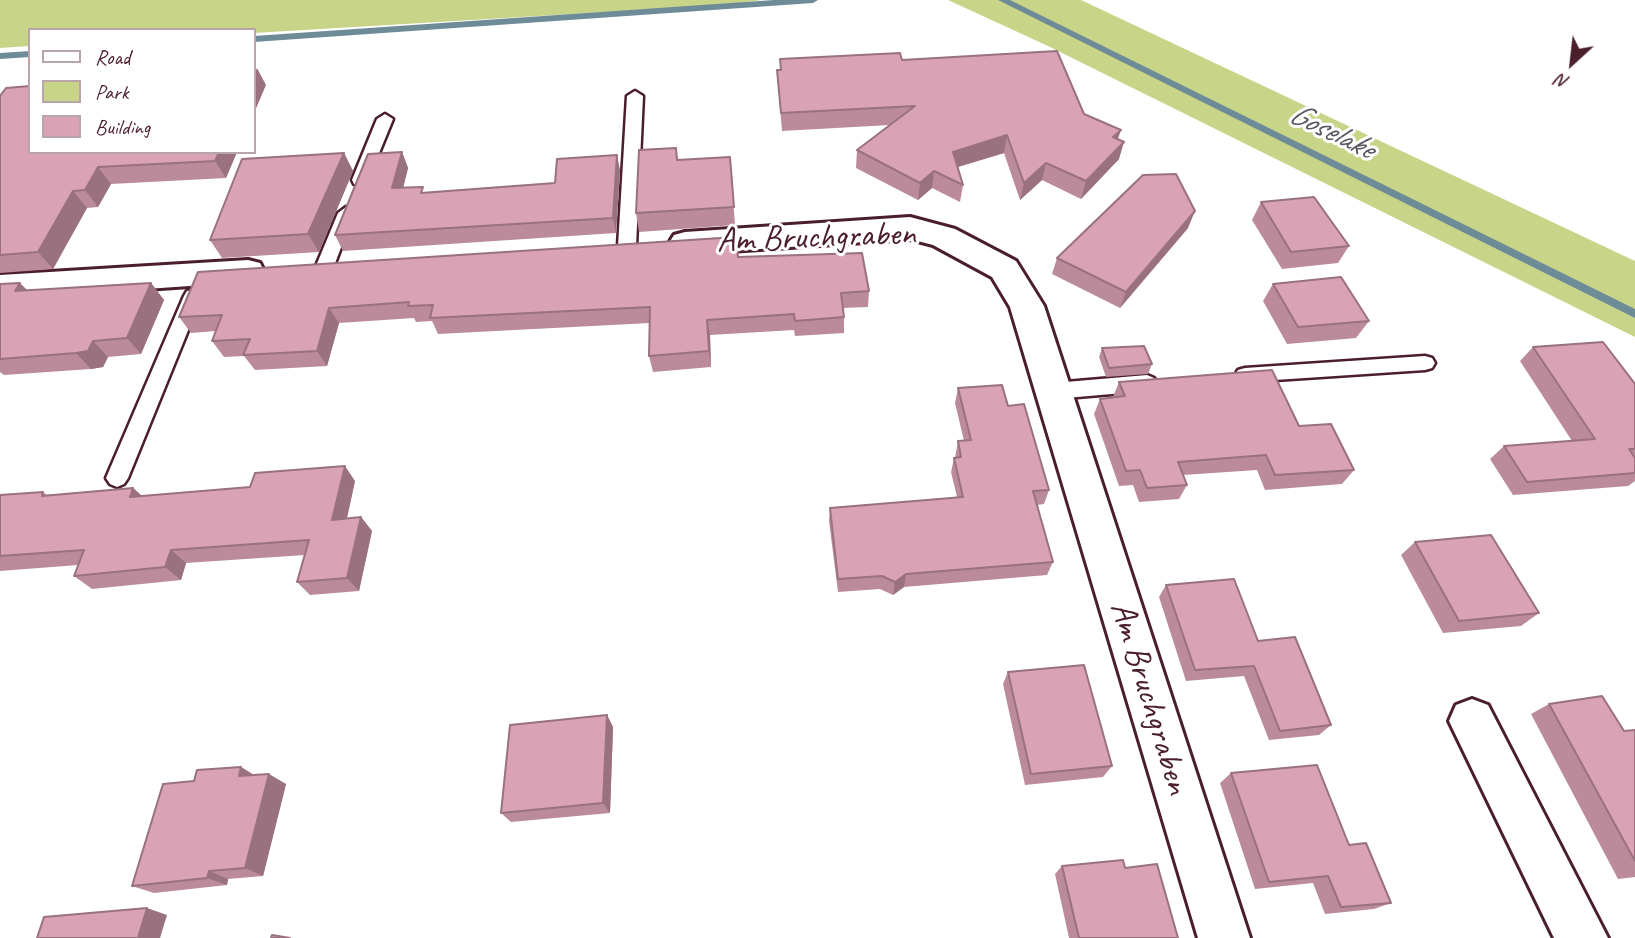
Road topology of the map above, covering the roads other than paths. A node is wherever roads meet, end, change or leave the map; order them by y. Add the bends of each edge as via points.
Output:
1 (635, 96) dead end
2 (385, 119) dead end
3 (614, 247) joint
4 (366, 263) edge
5 (302, 268) junction
6 (202, 274) junction
7 (0, 287) edge
8 (1425, 363) dead end
9 (1226, 377) edge
10 (1162, 382) edge
11 (1054, 391) junction
12 (117, 478) dead end
13 (1472, 721) dead end
14 (1224, 938) edge
15 (1582, 938) edge

1 - 3 lane
2 - 5 lane
3 - 11 street, Am Bruchgraben via 911,228 944,237 1004,269 1027,306
4 - 5 street
5 - 6 street
6 - 7 street
6 - 12 lane
8 - 9 lane
10 - 11 lane
11 - 14 street, Am Bruchgraben
13 - 15 street

